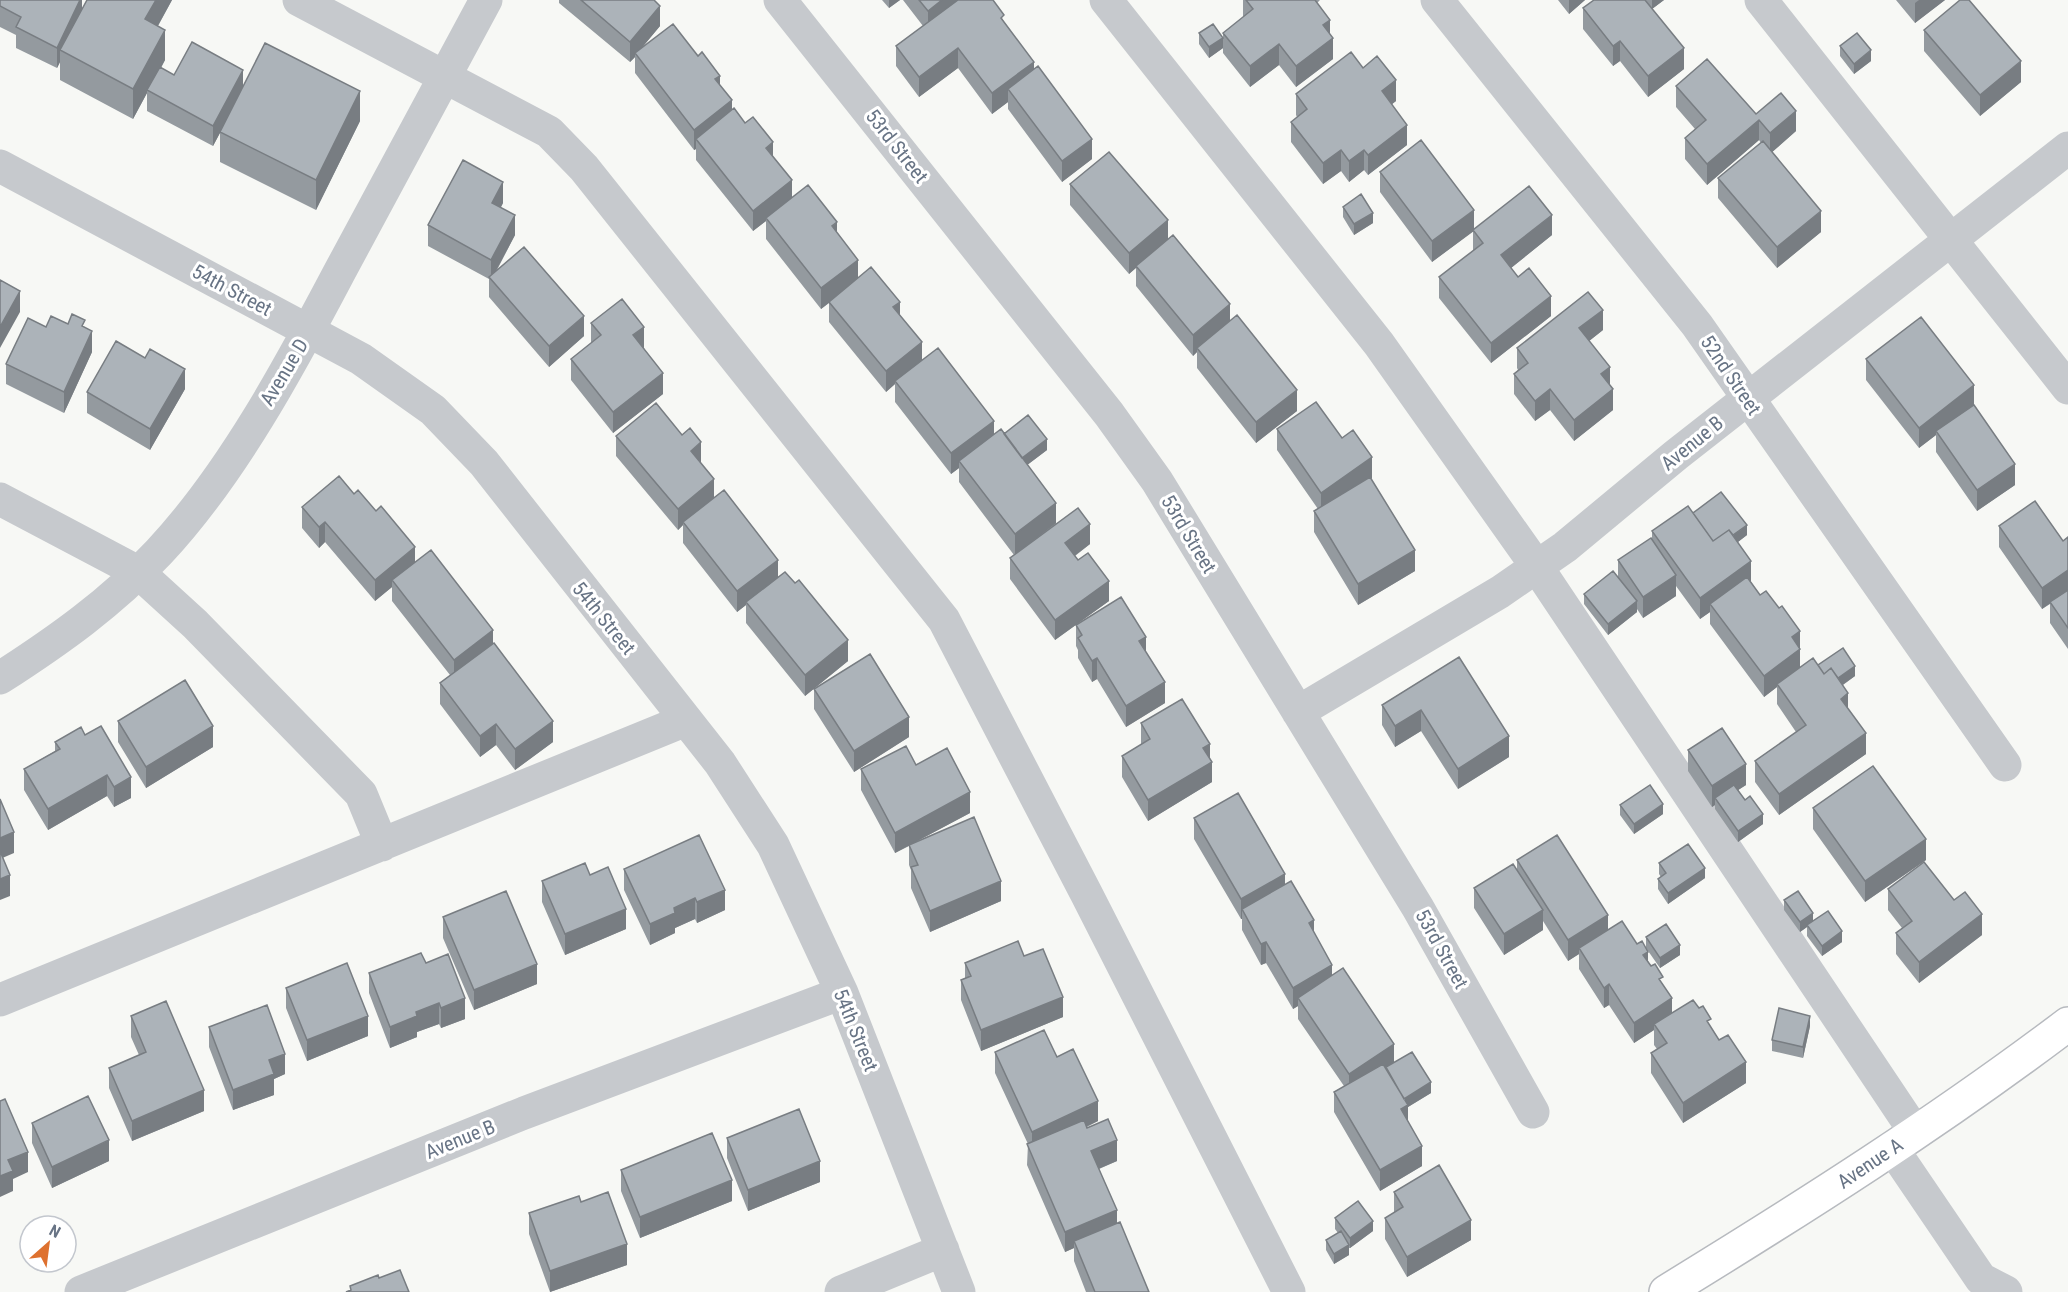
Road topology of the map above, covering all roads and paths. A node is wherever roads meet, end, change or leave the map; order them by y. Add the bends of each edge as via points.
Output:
1 (299, 0) edge
2 (486, 0) edge
3 (780, 0) edge
4 (1106, 0) edge
5 (1437, 0) edge
6 (1761, 0) edge
7 (444, 78) junction
8 (2068, 148) edge
9 (0, 166) edge
10 (1950, 241) junction
11 (308, 331) junction
12 (2068, 388) edge
13 (1747, 399) junction
14 (0, 499) edge
15 (1537, 567) junction
16 (138, 572) junction
17 (0, 678) edge
18 (1298, 712) junction
19 (686, 720) junction
20 (2005, 765) dead end
21 (382, 845) junction
22 (842, 993) junction
23 (0, 1000) edge
24 (2068, 1024) edge
25 (1533, 1112) dead end
26 (1903, 1140) junction
27 (943, 1250) junction
28 (81, 1292) edge
29 (841, 1292) edge
30 (959, 1292) edge
31 (1289, 1292) edge
32 (1666, 1292) edge
33 (2006, 1292) edge

1 - 7 street
2 - 7 street, Avenue D
3 - 18 street, 53rd Street via 1109,414 1157,481
4 - 15 street via 1379,344
5 - 13 street, 52nd Street via 1697,325
6 - 10 street
7 - 11 street, Avenue D
7 - 31 street via 549,132 584,168 944,620
8 - 10 street, Avenue B
9 - 11 street, 54th Street
10 - 12 street
10 - 13 street, Avenue B
11 - 16 street, Avenue D via 239,447 196,510
11 - 19 street, 54th Street via 361,359 433,410 484,463
13 - 15 street, Avenue B
13 - 20 street, 52nd Street
14 - 16 street
15 - 18 street, Avenue B
15 - 26 street
16 - 17 street, Avenue D via 100,609
16 - 21 street via 195,624 361,794
18 - 25 street, 53rd Street via 1418,908
19 - 21 street
19 - 22 street, 54th Street via 720,763 773,845
21 - 23 street
22 - 27 street, 54th Street
22 - 28 street, Avenue B via 524,1113
24 - 26 main road, Avenue A
26 - 32 main road, Avenue A via 1796,1213
26 - 33 street via 1981,1279
27 - 29 street
27 - 30 street, 54th Street

